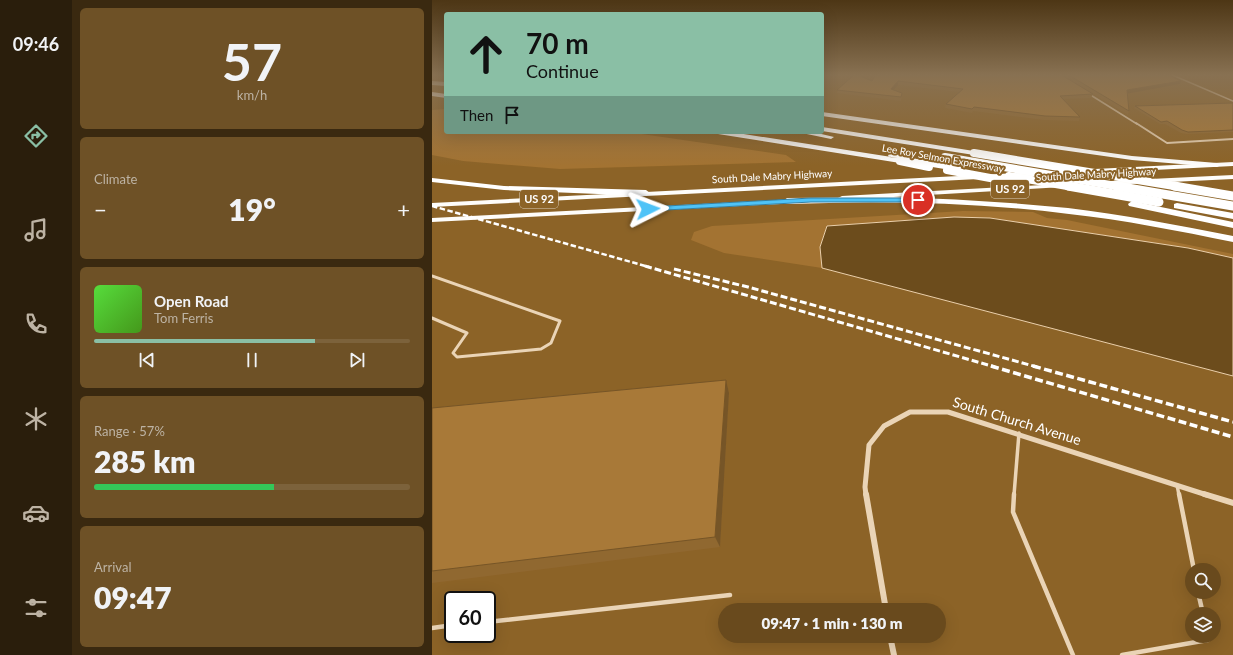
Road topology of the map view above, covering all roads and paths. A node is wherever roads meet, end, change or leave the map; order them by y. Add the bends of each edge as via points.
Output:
1 (1106, 105) edge
2 (824, 114) edge
3 (824, 129) edge
4 (730, 134) edge
5 (769, 134) edge
6 (812, 134) edge
7 (1233, 139) edge
8 (1233, 164) edge
9 (1217, 165) junction
10 (1233, 177) edge
11 (432, 180) edge
12 (646, 193) junction
13 (1233, 196) edge
14 (787, 201) junction
15 (432, 205) edge
16 (1233, 206) edge
17 (1233, 215) edge
18 (432, 220) edge
19 (1233, 226) edge
20 (1233, 239) edge
21 (432, 276) edge
22 (432, 318) edge
23 (1019, 433) junction
24 (1177, 484) junction
25 (1233, 502) edge
26 (1193, 563) edge
27 (730, 595) dead end
28 (885, 603) edge
29 (496, 621) edge
30 (444, 626) edge
31 (432, 628) edge
32 (891, 643) edge
33 (1191, 643) edge
34 (894, 655) edge
35 (1073, 655) edge
36 (1122, 655) edge

1 - 7 lane via 1166,143
2 - 9 highway via 1125,157
3 - 13 highway, bridge
4 - 19 highway, Lee Roy Selmon Expressway, bridge via 900,162 1124,203
5 - 17 highway, bridge
6 - 16 highway, Lee Roy Selmon Expressway, bridge
8 - 9 main road, South Dale Mabry Highway / US 92
9 - 12 main road, South Dale Mabry Highway / US 92
10 - 14 main road, South Dale Mabry Highway / US 92
11 - 12 highway via 504,188
12 - 15 main road, South Dale Mabry Highway / US 92
14 - 18 main road, South Dale Mabry Highway / US 92
14 - 20 highway via 906,200 1020,206 1123,219
21 - 22 lane via 560,321 551,343 541,349 458,357 453,354 468,332
23 - 24 street, South Church Avenue
23 - 28 street, South Church Avenue via 948,412 910,412 884,426 869,445 865,487
23 - 35 lane via 1013,512
24 - 25 street, South Church Avenue
24 - 26 lane
27 - 29 lane
30 - 31 lane
32 - 34 street
33 - 36 lane

